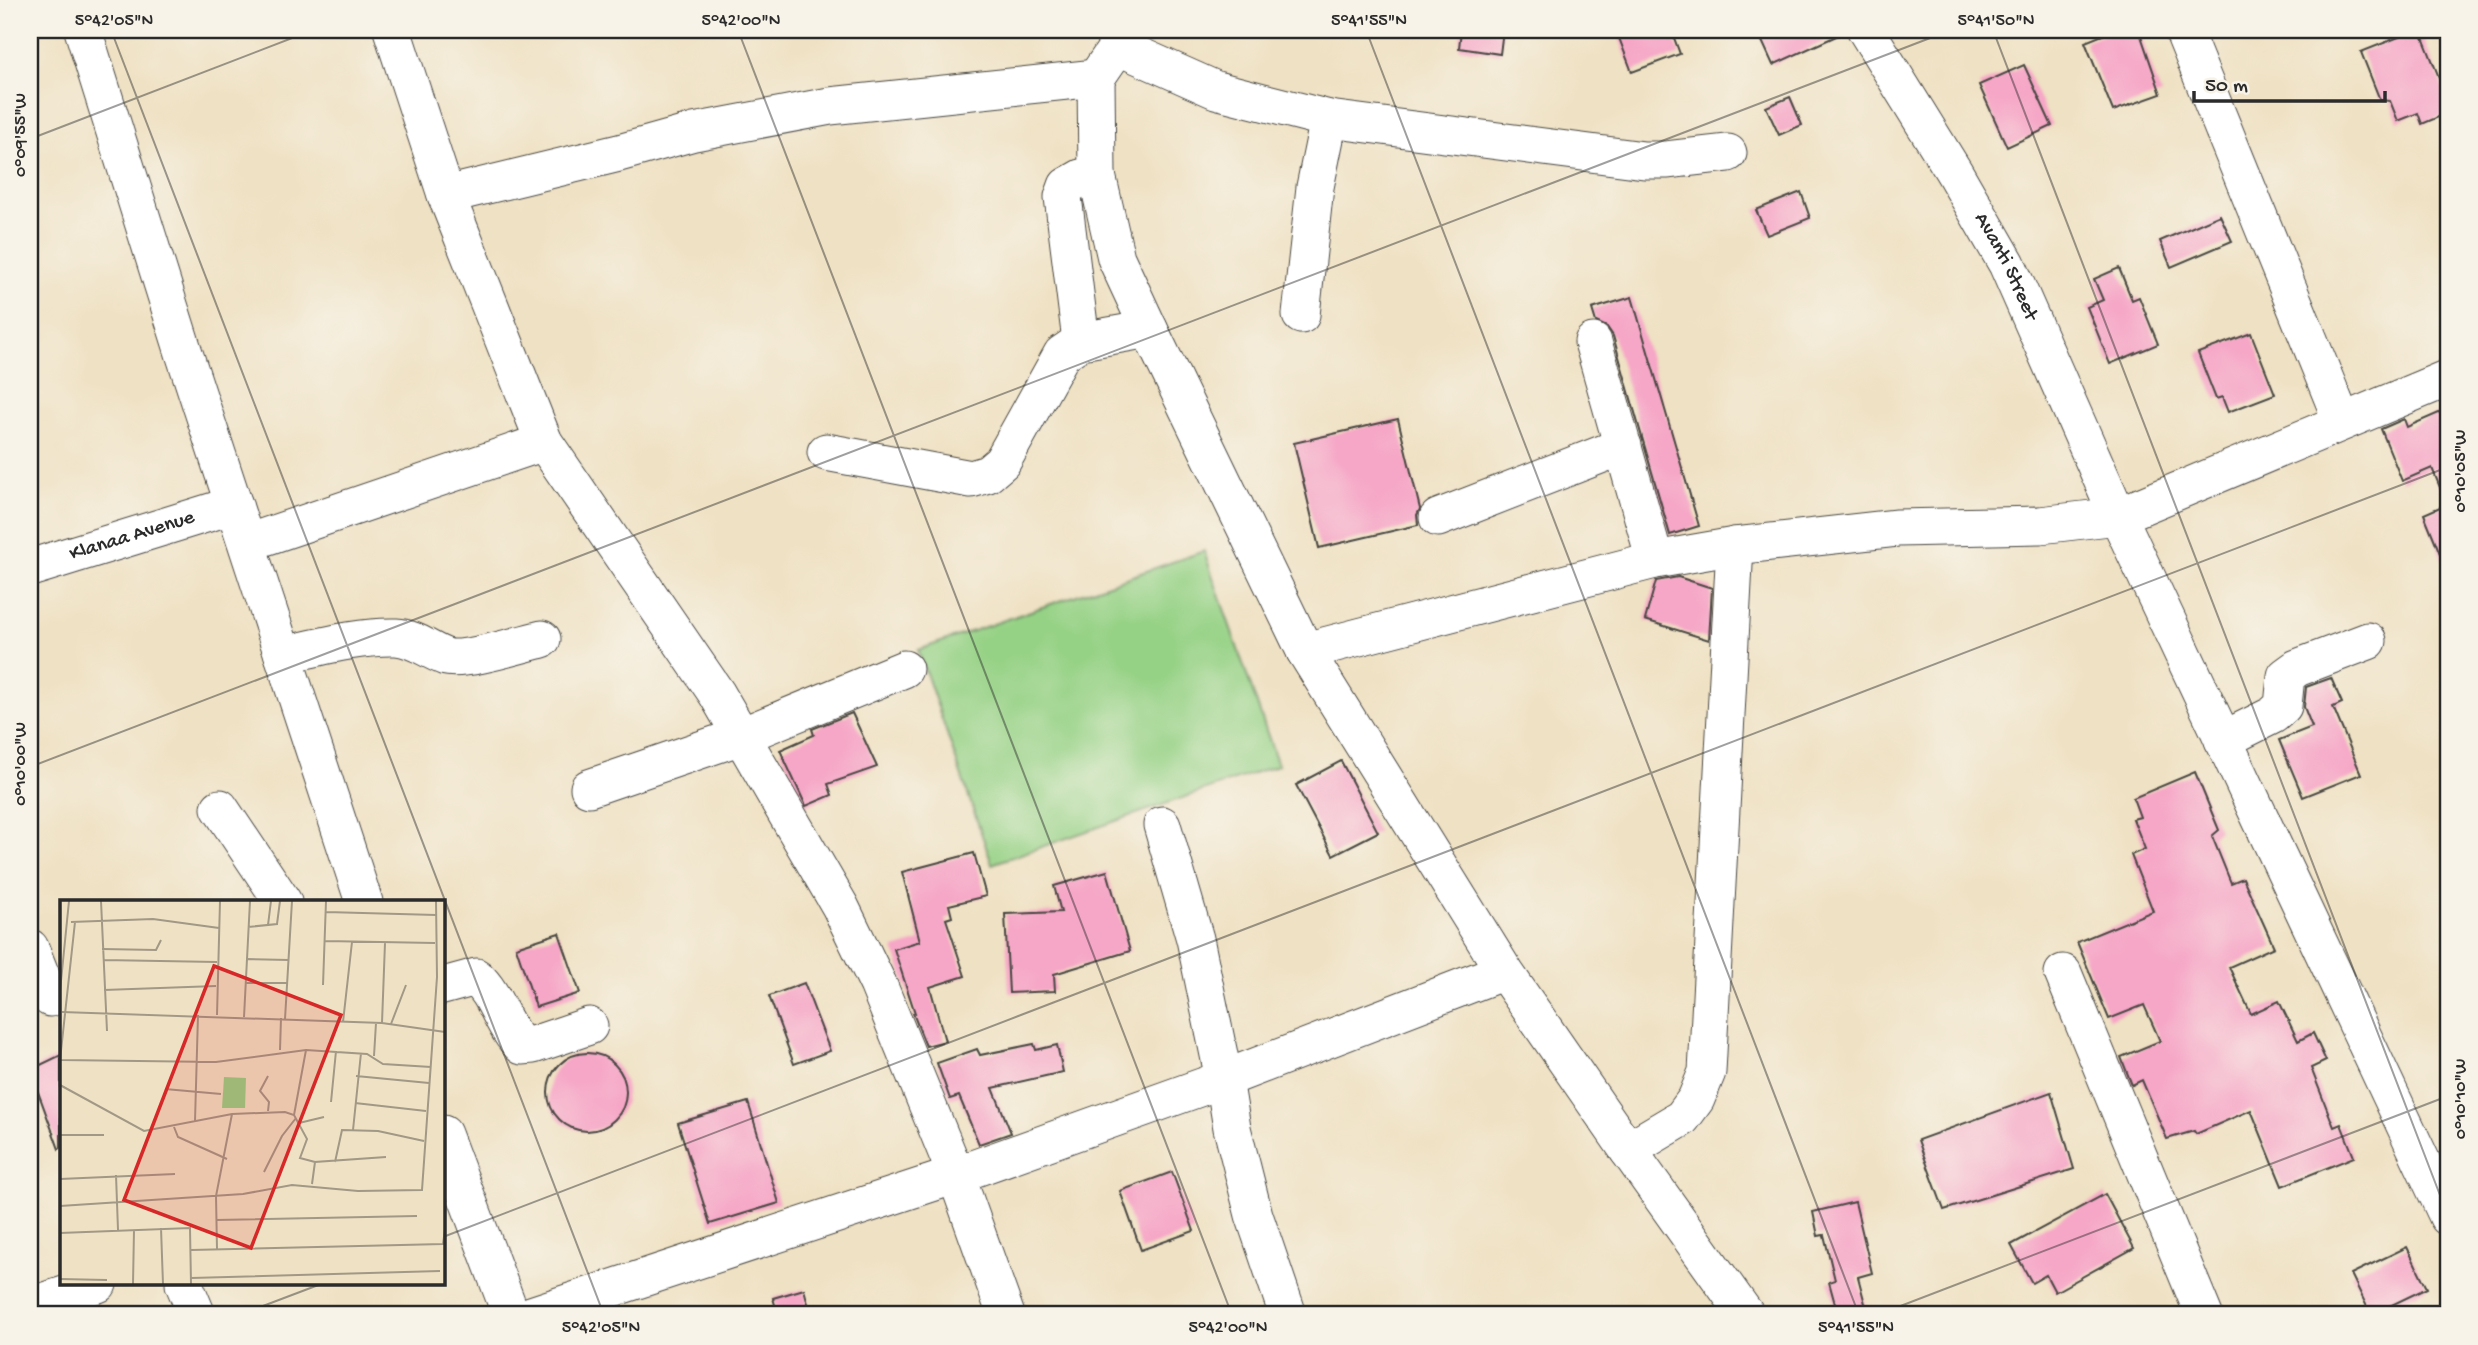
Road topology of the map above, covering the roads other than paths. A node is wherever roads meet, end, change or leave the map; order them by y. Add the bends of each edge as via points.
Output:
1 (83, 30) edge
2 (392, 30) edge
3 (1866, 30) edge
4 (2183, 30) edge
5 (1123, 38) edge
6 (1096, 78) junction
7 (1329, 119) junction
8 (1728, 153) dead end
9 (1097, 175) junction
10 (446, 195) junction
11 (1301, 315) dead end
12 (1149, 329) junction
13 (1081, 341) junction
14 (1593, 342) dead end
15 (2448, 378) edge
16 (2343, 421) junction
17 (544, 442) junction
18 (1623, 446) junction
19 (826, 452) dead end
20 (234, 505) junction
21 (2118, 516) junction
22 (1438, 518) dead end
23 (247, 543) junction
24 (1735, 546) junction
25 (1655, 560) junction
26 (30, 568) edge
27 (542, 639) dead end
28 (2368, 640) dead end
29 (1305, 651) junction
30 (284, 655) junction
31 (904, 669) dead end
32 (741, 736) junction
33 (2223, 740) junction
34 (589, 788) dead end
35 (220, 808) dead end
36 (1162, 825) dead end
37 (353, 899) edge
38 (282, 900) edge
39 (30, 948) edge
40 (1504, 971) junction
41 (2063, 973) dead end
42 (444, 986) edge
43 (47, 999) edge
44 (589, 1026) dead end
45 (1224, 1079) junction
46 (444, 1140) edge
47 (1628, 1150) junction
48 (956, 1175) junction
49 (2448, 1217) edge
50 (92, 1286) edge
51 (185, 1286) edge
52 (30, 1306) edge
53 (197, 1315) edge
54 (510, 1315) edge
55 (531, 1315) edge
56 (1006, 1315) edge
57 (1289, 1315) edge
58 (1746, 1315) edge
59 (2204, 1315) edge

1 - 20 street
2 - 10 street
3 - 21 street, Avanti Street via 2007,264
4 - 16 street
5 - 6 street
5 - 7 street via 1216,90
6 - 9 street
6 - 10 street via 830,106 694,132
7 - 8 street via 1644,160
7 - 11 street via 1313,197
9 - 12 street via 1116,258
9 - 13 street via 1067,186 1063,197
10 - 17 street
12 - 13 street
12 - 29 street
13 - 19 street via 1062,354 1002,462 988,474 971,479
14 - 18 street
15 - 16 street
16 - 21 street
17 - 23 street
17 - 32 street
18 - 22 street
18 - 25 street
20 - 23 street
20 - 26 street, Klanaa Avenue
21 - 24 street via 2040,526 1896,528
21 - 33 street, Avanti Street
23 - 30 street
24 - 25 street
24 - 47 street via 1707,1072 1682,1118
25 - 29 street
27 - 30 street via 447,657 400,637 369,637
28 - 33 street via 2297,668 2286,676 2283,706
29 - 40 street
30 - 37 street
31 - 32 street
32 - 34 street
32 - 48 street via 846,918
33 - 49 street, Avanti Street
35 - 38 street
36 - 45 street via 1195,939
39 - 43 street
40 - 45 street
40 - 47 street
41 - 59 street
42 - 44 street via 476,977 522,1046
45 - 48 street
45 - 57 street via 1254,1215
46 - 54 street
47 - 58 street
48 - 55 street
48 - 56 street
50 - 52 street
51 - 53 street

